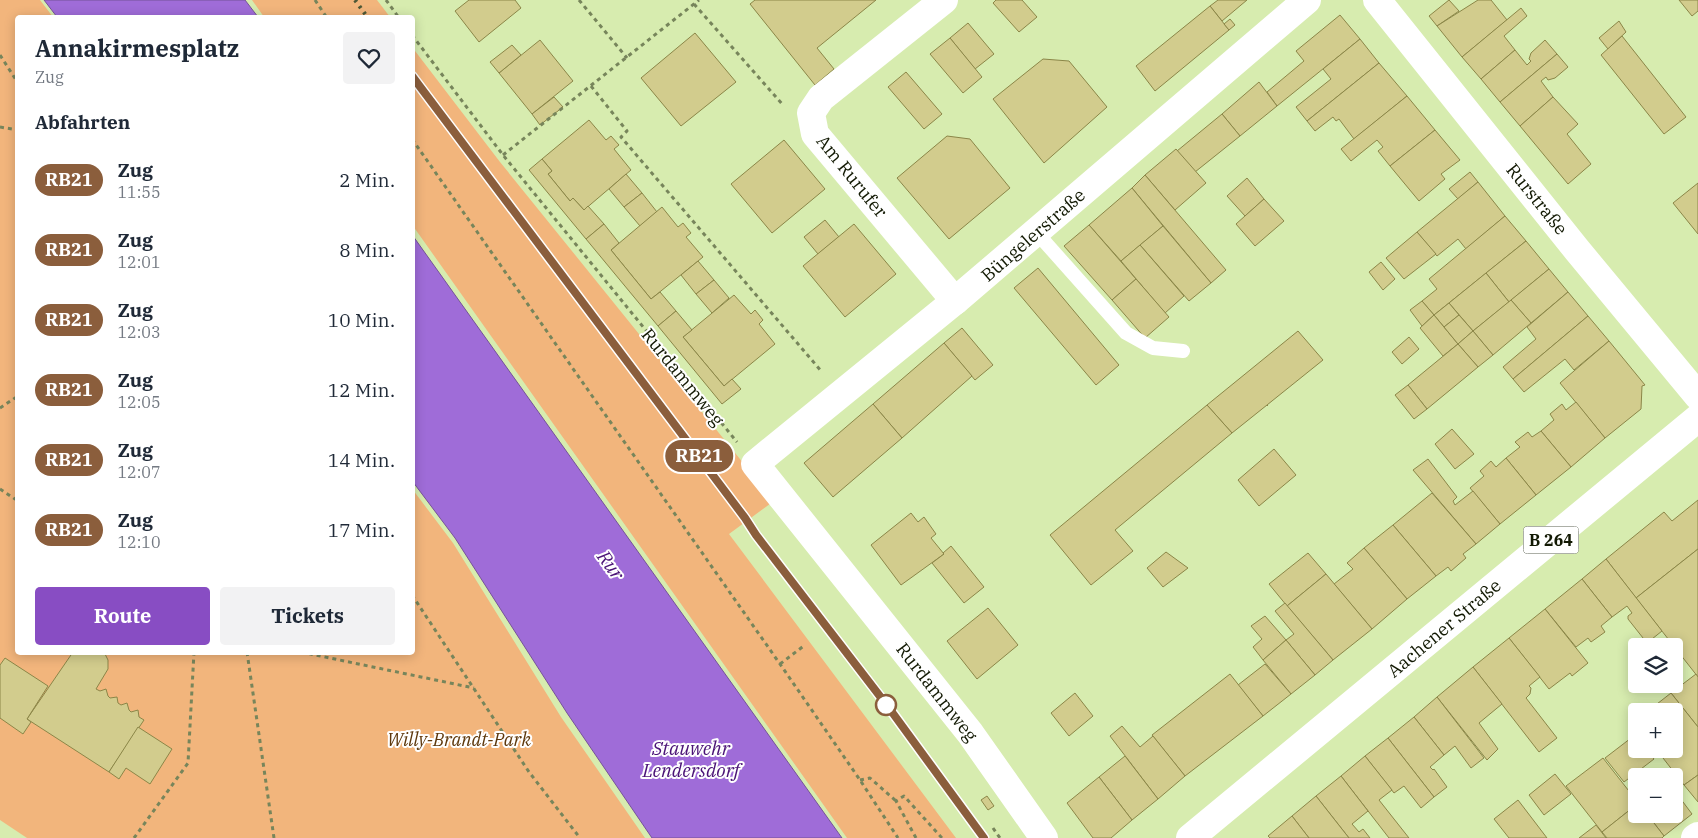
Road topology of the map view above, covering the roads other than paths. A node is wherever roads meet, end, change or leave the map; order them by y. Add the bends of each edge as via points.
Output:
1 (944, 0) edge
2 (1307, 0) edge
3 (1377, 0) edge
4 (1036, 232) junction
5 (955, 301) junction
6 (1182, 351) dead end
7 (1698, 396) edge
8 (1698, 418) edge
9 (755, 464) joint
10 (1044, 838) edge
11 (1190, 838) edge

1 - 5 street, Am Rurufer via 821,98 811,114 815,134
2 - 4 street, Büngelerstraße
3 - 7 street, Rurstraße
4 - 5 street, Büngelerstraße
4 - 6 lane via 1126,333 1153,348
5 - 9 street, Büngelerstraße
8 - 11 street, Aachener Straße / B 264
9 - 10 street, Rurdammweg via 970,733

